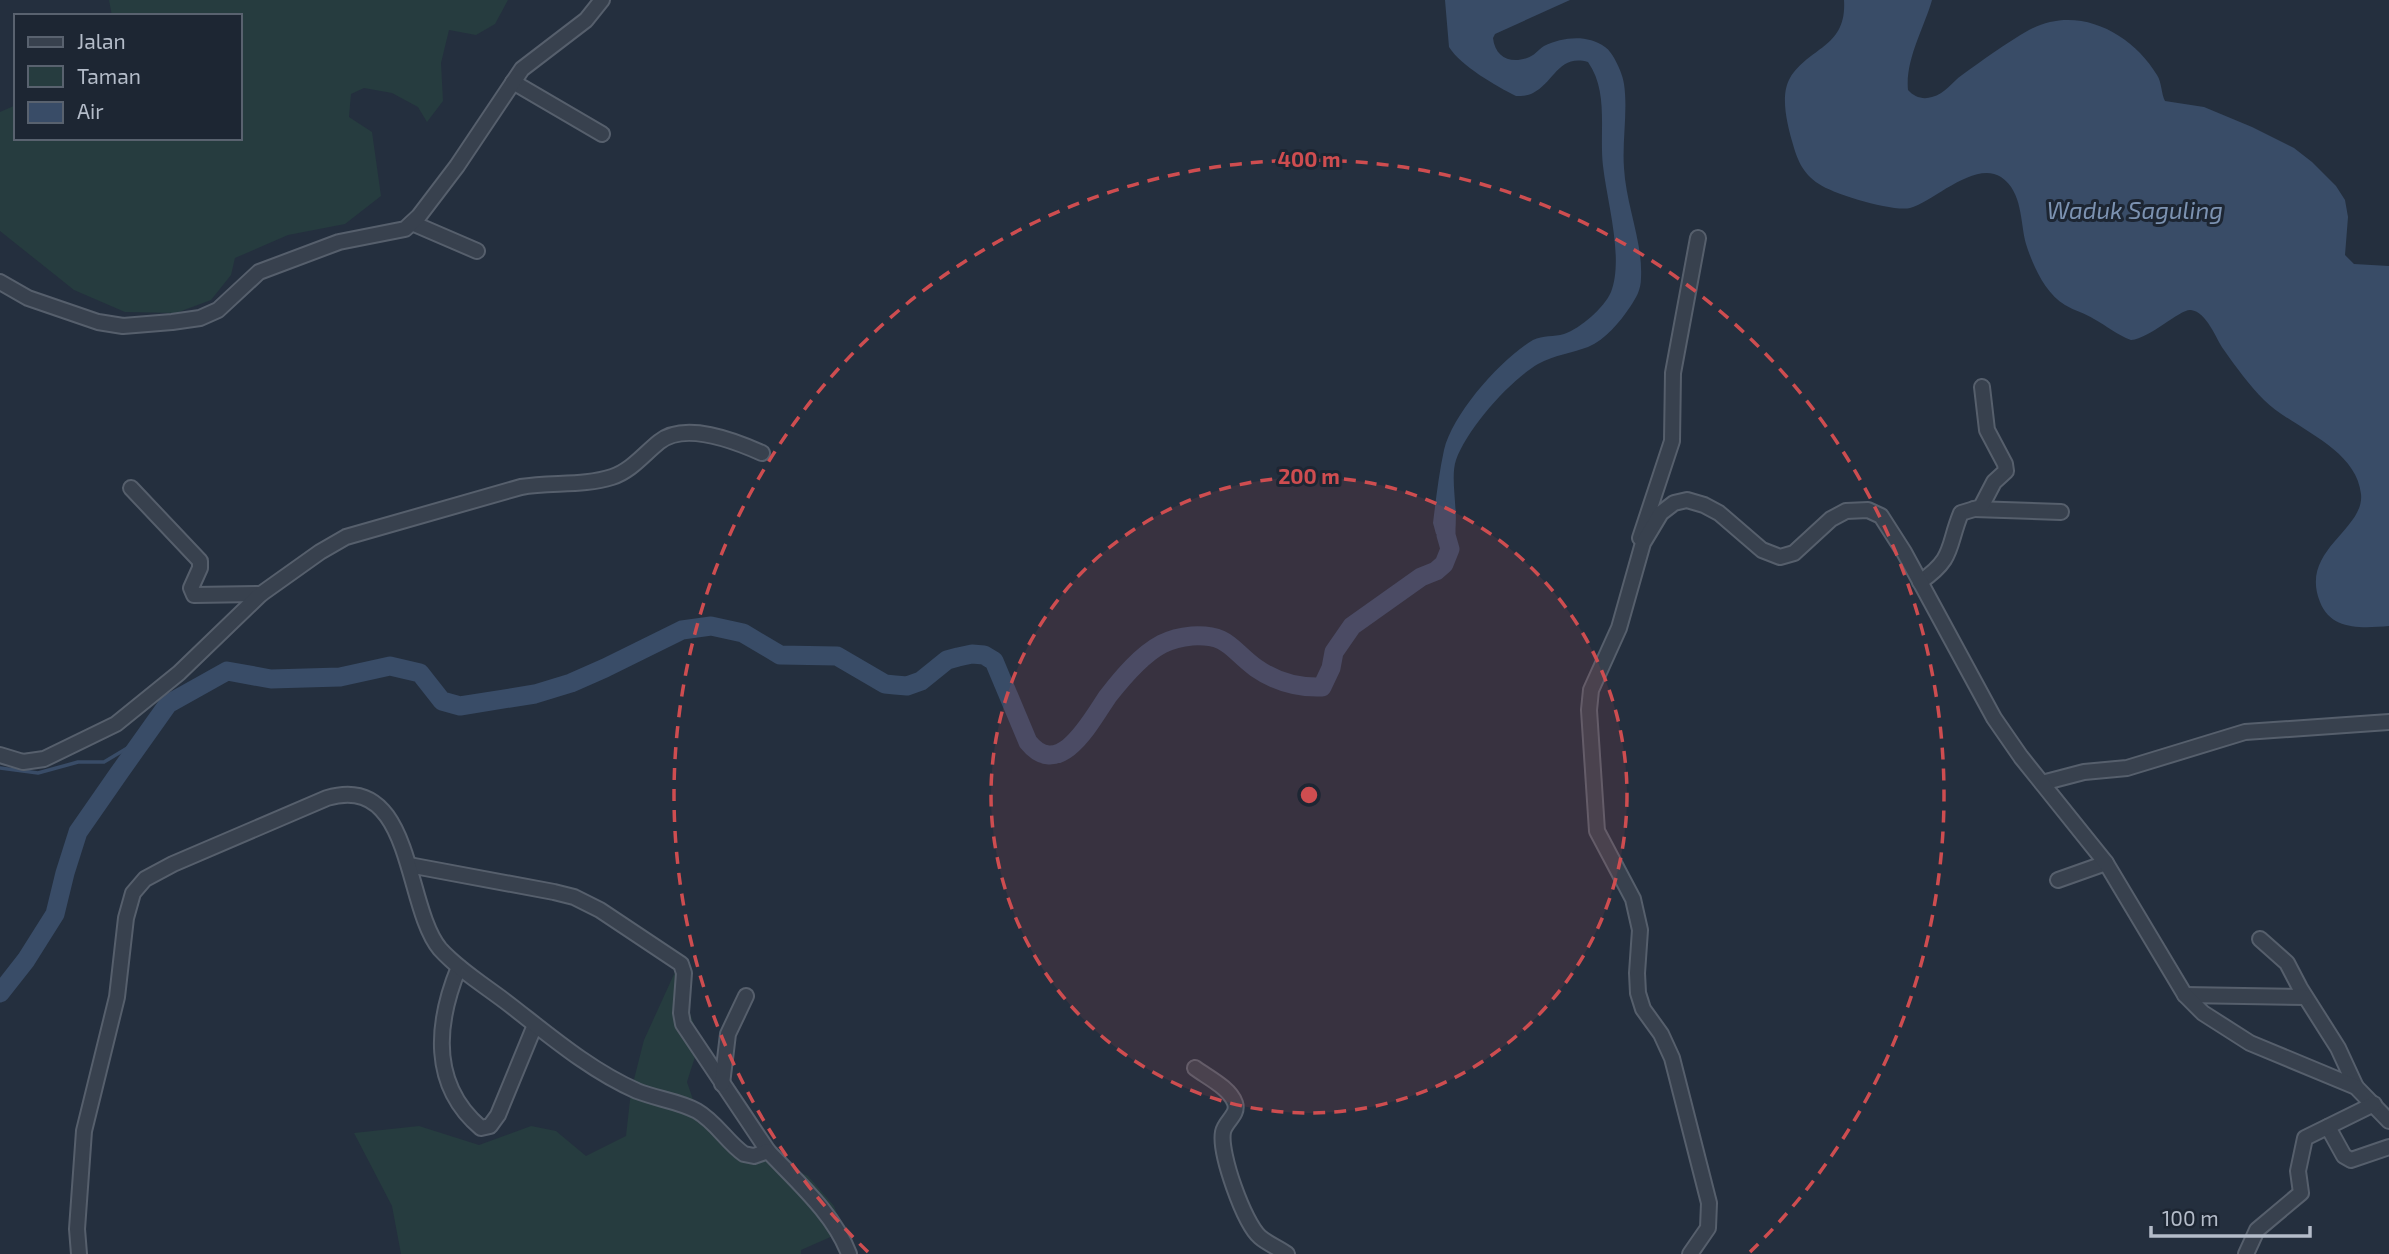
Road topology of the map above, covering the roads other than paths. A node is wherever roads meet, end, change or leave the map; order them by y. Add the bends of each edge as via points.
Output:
1 (602, 0) edge
2 (513, 82) junction
3 (602, 134) dead end
4 (412, 223) junction
5 (1698, 238) dead end
6 (477, 251) dead end
7 (0, 282) edge
8 (1982, 387) dead end
9 (762, 453) dead end
10 (131, 488) dead end
11 (1974, 509) junction
12 (2061, 512) dead end
13 (1637, 557) junction
14 (1920, 582) junction
15 (261, 594) junction
16 (2389, 722) edge
17 (0, 755) edge
18 (2042, 783) junction
19 (2106, 863) junction
20 (409, 865) junction
21 (2058, 880) dead end
22 (2260, 939) dead end
23 (459, 967) junction
24 (2185, 995) junction
25 (746, 996) dead end
26 (2305, 998) junction
27 (535, 1025) junction
28 (1195, 1068) dead end
29 (722, 1084) junction
30 (2356, 1087) junction
31 (2374, 1104) junction
32 (2389, 1121) edge
33 (2328, 1127) junction
34 (2389, 1147) edge
35 (768, 1152) junction
36 (79, 1254) edge
37 (849, 1254) edge
38 (1287, 1254) edge
39 (1690, 1254) edge
40 (2246, 1254) edge

1 - 2 street via 586,20 526,65
2 - 3 street
2 - 4 street
4 - 6 street
4 - 7 street via 394,233 339,242 259,272 218,310 189,320 109,324 28,298
5 - 13 street via 1673,373 1672,441 1642,527
8 - 11 street via 1987,429 2006,470 1982,506
9 - 15 street via 720,437 670,435 629,470 611,478 521,487 346,537
10 - 15 street via 199,559 191,588 194,595
11 - 12 street
11 - 14 street via 1961,513 1943,563
13 - 14 street via 1661,513 1682,501 1712,509 1762,550 1780,557 1800,549 1838,515 1862,509 1885,521
13 - 39 street via 1619,628 1589,696 1596,823 1633,899 1640,930 1638,993 1672,1058 1709,1203 1707,1228
14 - 18 street via 1994,718
15 - 17 street via 179,673 116,724 36,761 18,762
16 - 18 street via 2245,732 2127,768 2084,772
18 - 19 street
19 - 21 street
19 - 24 street
20 - 23 street via 428,930
20 - 29 street via 574,897 668,954 684,970 683,1024
20 - 36 street via 380,806 342,794 208,848 140,883 128,910 117,997 84,1131
22 - 26 street via 2283,959
23 - 27 street
23 - 27 street via 444,1012 442,1052 455,1098 481,1128 488,1128 498,1115
24 - 26 street
24 - 30 street via 2208,1017 2249,1043
25 - 29 street via 728,1034
26 - 30 street via 2338,1048
27 - 35 street via 636,1090 700,1113 744,1154
28 - 38 street via 1234,1101 1235,1112 1223,1132 1230,1176 1250,1224
29 - 35 street
30 - 31 street
31 - 32 street
31 - 33 street
33 - 34 street via 2350,1160
33 - 40 street via 2304,1139 2298,1171 2300,1195 2257,1230
35 - 37 street via 815,1201 841,1235

